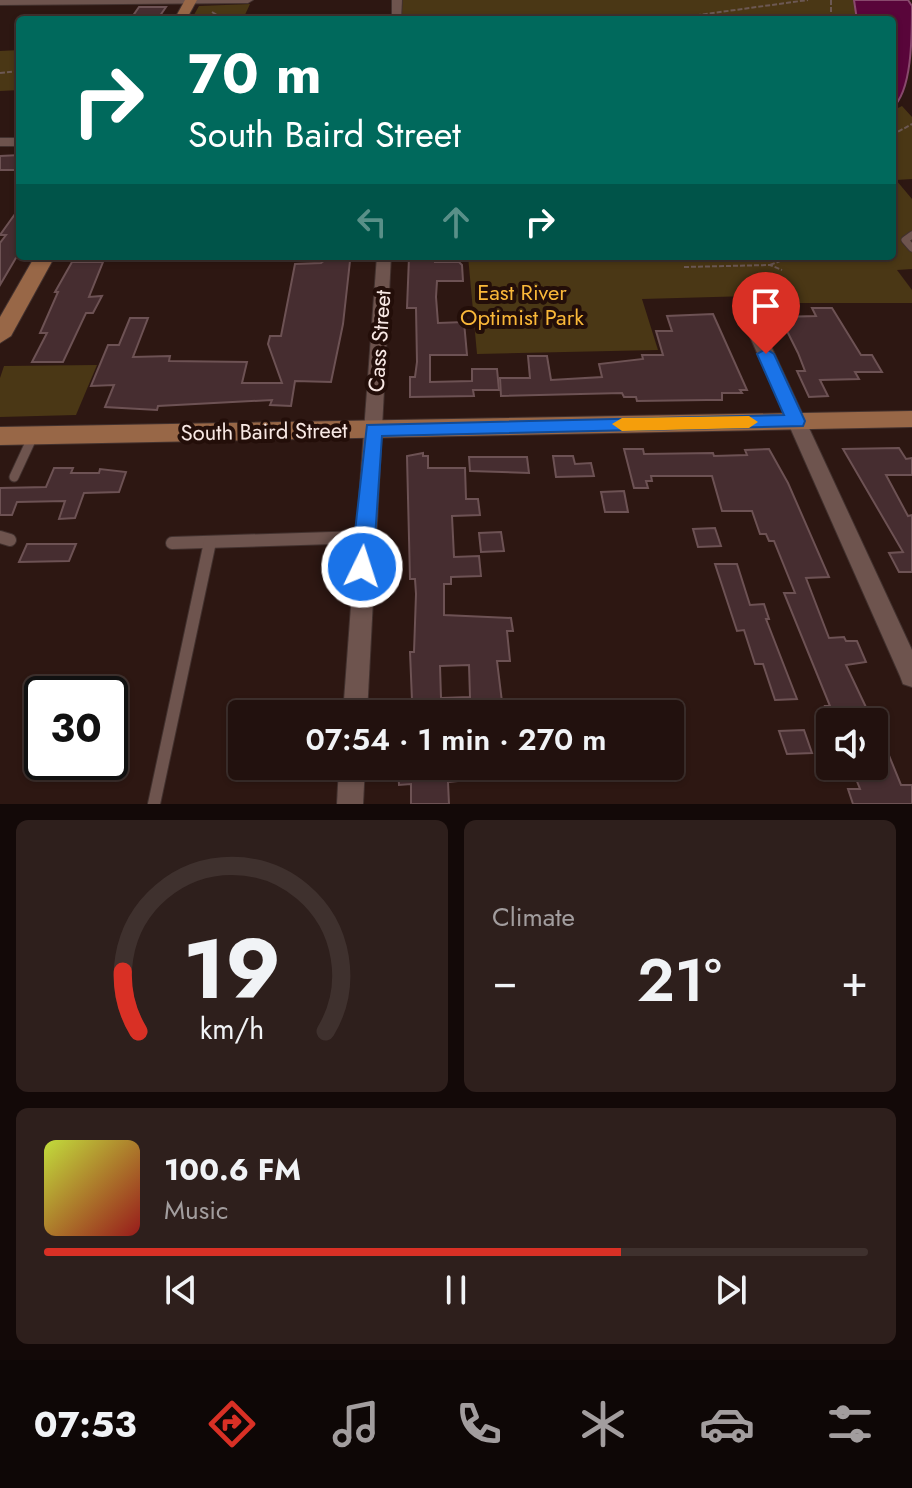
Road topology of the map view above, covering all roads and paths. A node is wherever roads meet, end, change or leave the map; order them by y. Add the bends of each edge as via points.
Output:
1 (191, 0) edge
2 (248, 0) edge
3 (808, 0) edge
4 (57, 1) edge
5 (121, 1) edge
6 (0, 2) edge
7 (692, 16) edge
8 (912, 235) edge
9 (912, 248) edge
10 (43, 260) edge
11 (384, 260) edge
12 (783, 260) edge
13 (770, 265) junction
14 (684, 267) dead end
15 (782, 270) dead end
16 (774, 290) dead end
17 (743, 303) joint
18 (0, 336) edge
19 (912, 419) edge
20 (796, 421) junction
21 (373, 429) junction
22 (0, 436) edge
23 (33, 436) junction
24 (14, 477) dead end
25 (364, 537) junction
26 (210, 542) junction
27 (172, 543) dead end
28 (912, 676) edge
29 (356, 700) edge
30 (351, 780) edge
31 (154, 804) edge
32 (350, 804) edge

1 - 2 street
1 - 5 street
3 - 7 path
4 - 5 street
4 - 6 street
8 - 9 lane via 905,240
10 - 18 street
11 - 21 street, Cass Street
12 - 13 path
13 - 14 path
13 - 15 path
16 - 17 lane via 744,287
17 - 20 street
19 - 20 street, South Baird Street
20 - 21 street, South Baird Street
20 - 28 street
21 - 23 street, South Baird Street
21 - 25 street, Cass Street
22 - 23 street, South Baird Street
23 - 24 lane
25 - 26 lane
25 - 29 street, Cass Street
26 - 27 lane
26 - 31 lane
30 - 32 street

